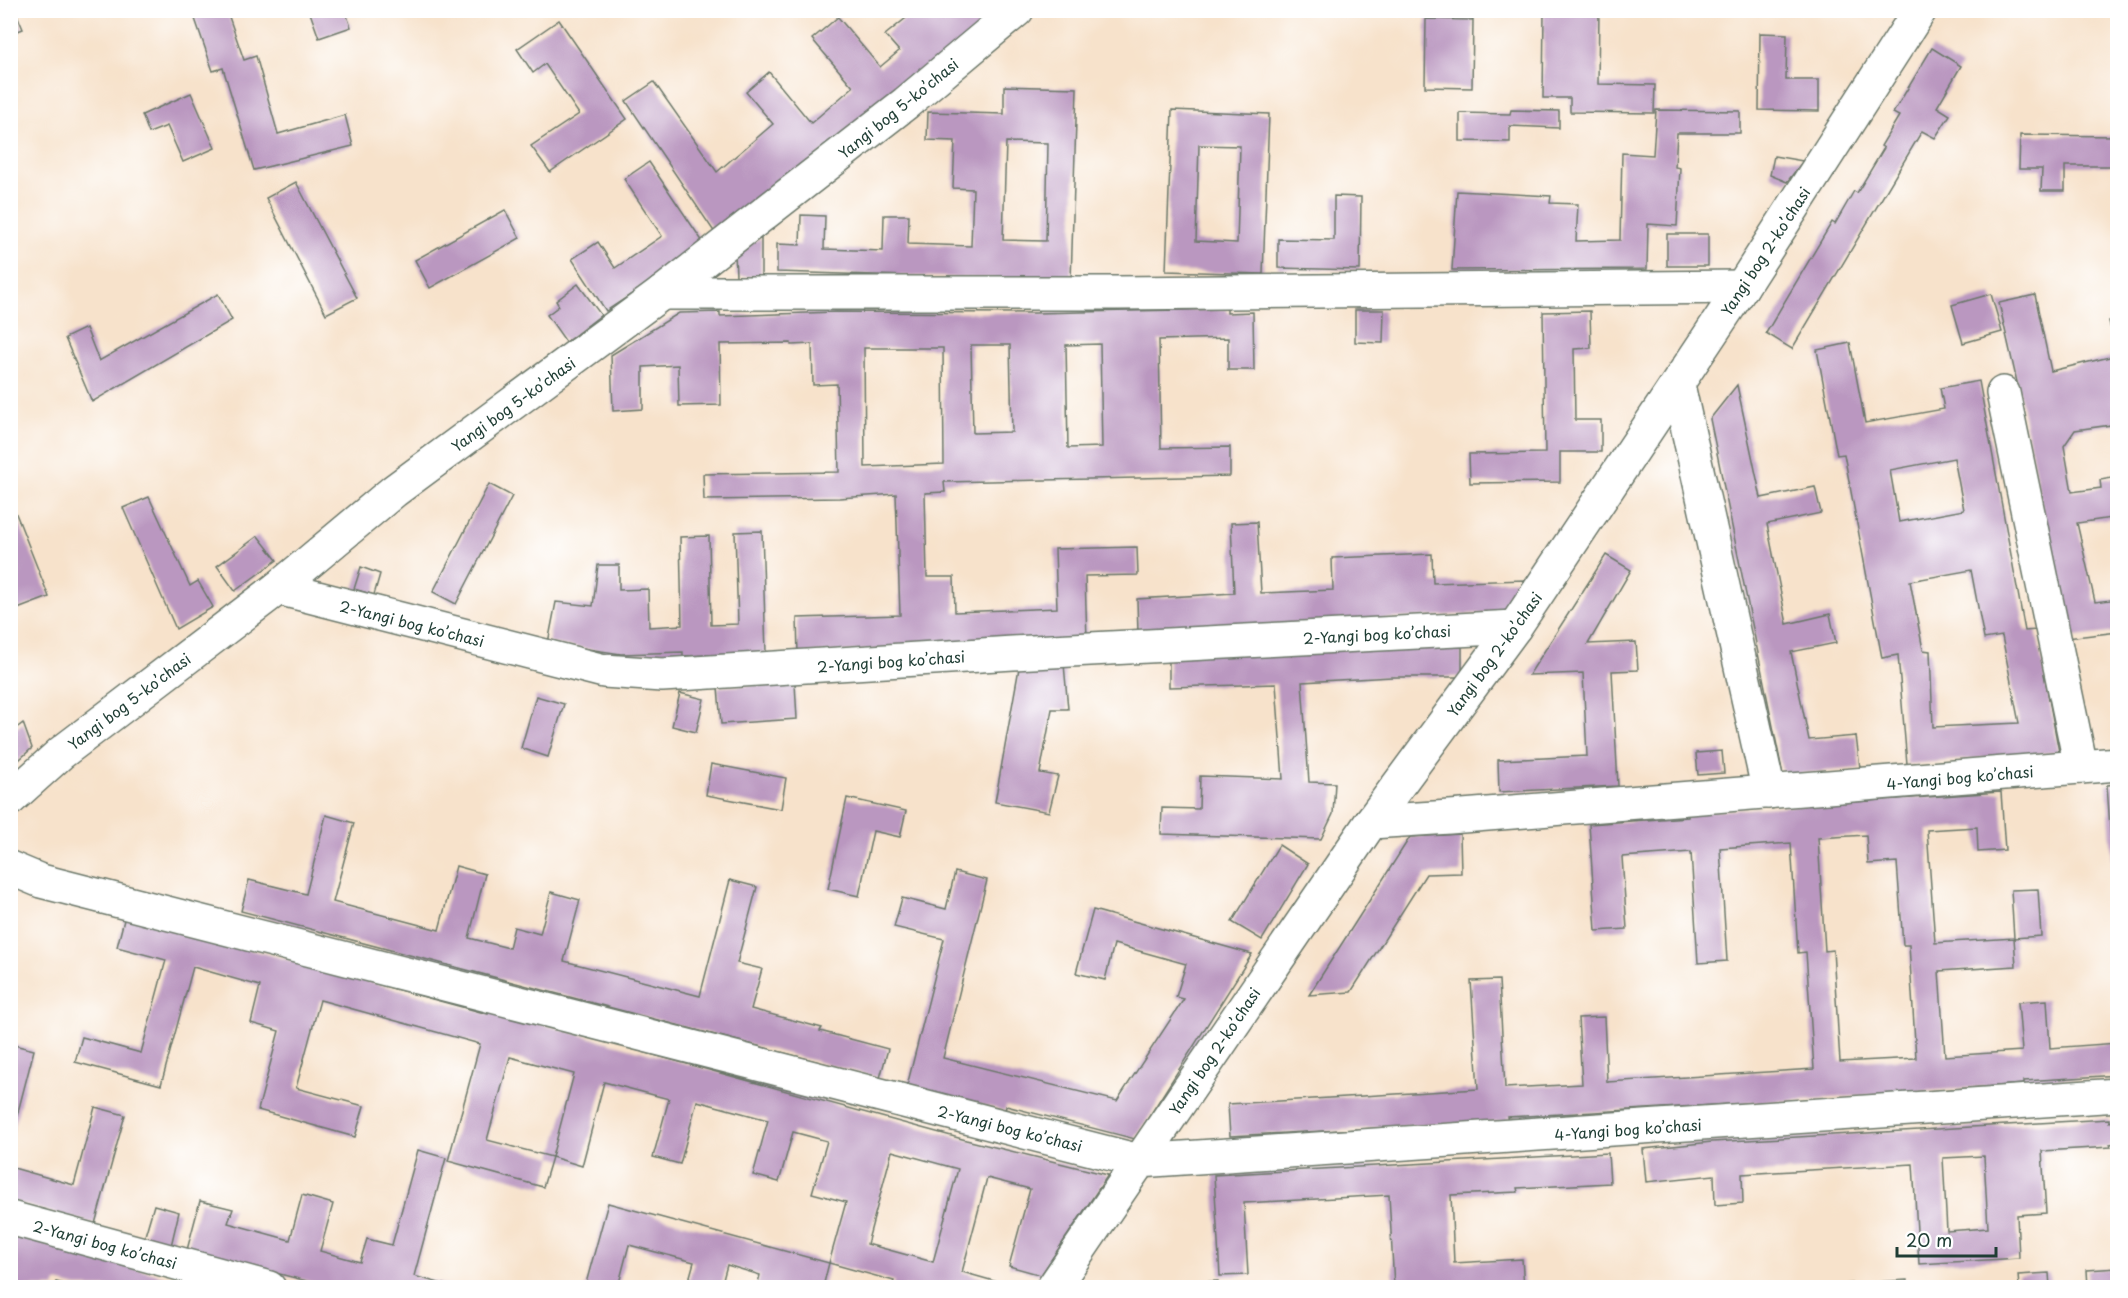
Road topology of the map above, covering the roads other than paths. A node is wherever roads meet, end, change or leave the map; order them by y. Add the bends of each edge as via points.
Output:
1 (1017, 10) edge
2 (1920, 10) edge
3 (1742, 287) junction
4 (662, 293) junction
5 (1678, 385) junction
6 (2003, 393) dead end
7 (278, 588) junction
8 (1515, 627) junction
9 (2118, 764) edge
10 (2081, 767) junction
11 (1768, 792) junction
12 (10, 799) edge
13 (1371, 822) junction
14 (10, 868) edge
15 (2118, 1095) edge
16 (1139, 1161) junction
17 (10, 1218) edge
18 (269, 1287) edge
19 (1053, 1287) edge

1 - 4 street, Yangi bog 5-koʼchasi via 906,103
2 - 3 street, Yangi bog 2-koʼchasi
3 - 4 street
3 - 5 street, Yangi bog 2-koʼchasi
4 - 7 street, Yangi bog 5-koʼchasi via 394,491
5 - 8 street, Yangi bog 2-koʼchasi
5 - 11 street
6 - 10 street
7 - 8 street, 2-Yangi bog koʼchasi via 604,670 662,675
7 - 12 street, Yangi bog 5-koʼchasi via 61,753
8 - 13 street, Yangi bog 2-koʼchasi
9 - 10 street, 4-Yangi bog koʼchasi
10 - 11 street, 4-Yangi bog koʼchasi
11 - 13 street, 4-Yangi bog koʼchasi
13 - 16 street, Yangi bog 2-koʼchasi
14 - 16 street, 2-Yangi bog koʼchasi via 53,884
15 - 16 street, 4-Yangi bog koʼchasi
16 - 19 street, Yangi bog 2-koʼchasi
17 - 18 street, 2-Yangi bog koʼchasi

